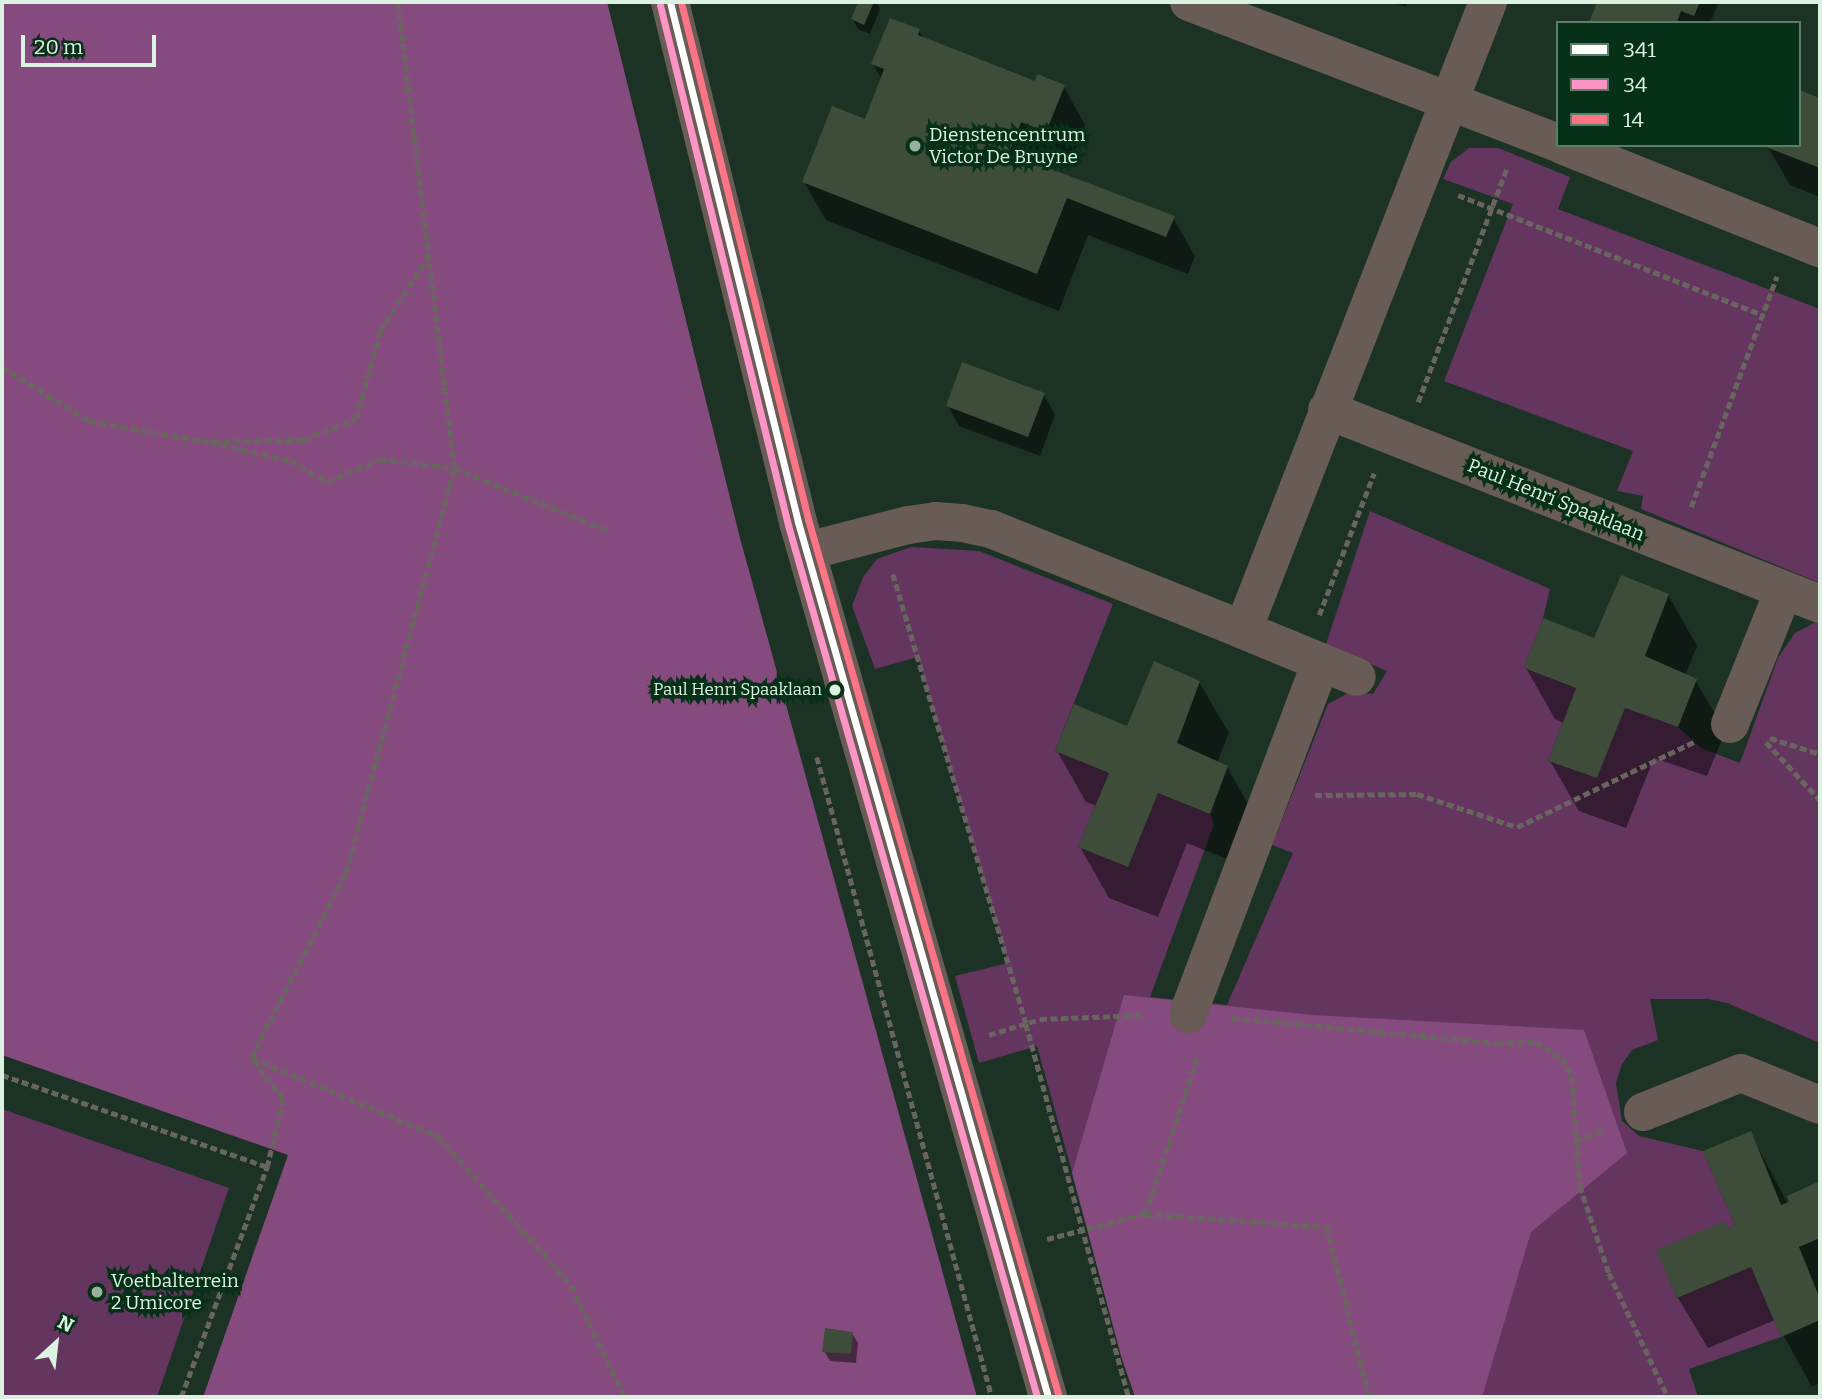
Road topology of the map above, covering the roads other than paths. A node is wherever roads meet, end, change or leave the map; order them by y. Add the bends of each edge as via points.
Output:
1 (670, 2) edge
2 (1189, 2) edge
3 (1488, 2) edge
4 (1449, 100) junction
5 (1556, 143) edge
6 (1568, 147) edge
7 (1806, 242) edge
8 (1328, 410) junction
9 (807, 551) junction
10 (1784, 590) junction
11 (1820, 604) edge
12 (1243, 630) junction
13 (1312, 659) junction
14 (1357, 677) dead end
15 (1730, 724) road end
16 (1188, 1014) road end
17 (1820, 1105) edge
18 (1643, 1112) dead end
19 (1048, 1397) edge

1 - 9 street
2 - 4 street
3 - 4 street
4 - 5 street
4 - 8 street
6 - 7 street
8 - 10 street, Paul Henri Spaaklaan
8 - 12 street
9 - 12 street via 935,521 991,529
9 - 19 street
10 - 11 street, Paul Henri Spaaklaan
10 - 15 street
12 - 13 street
13 - 14 street
13 - 16 street via 1269,795
17 - 18 street via 1741,1073

